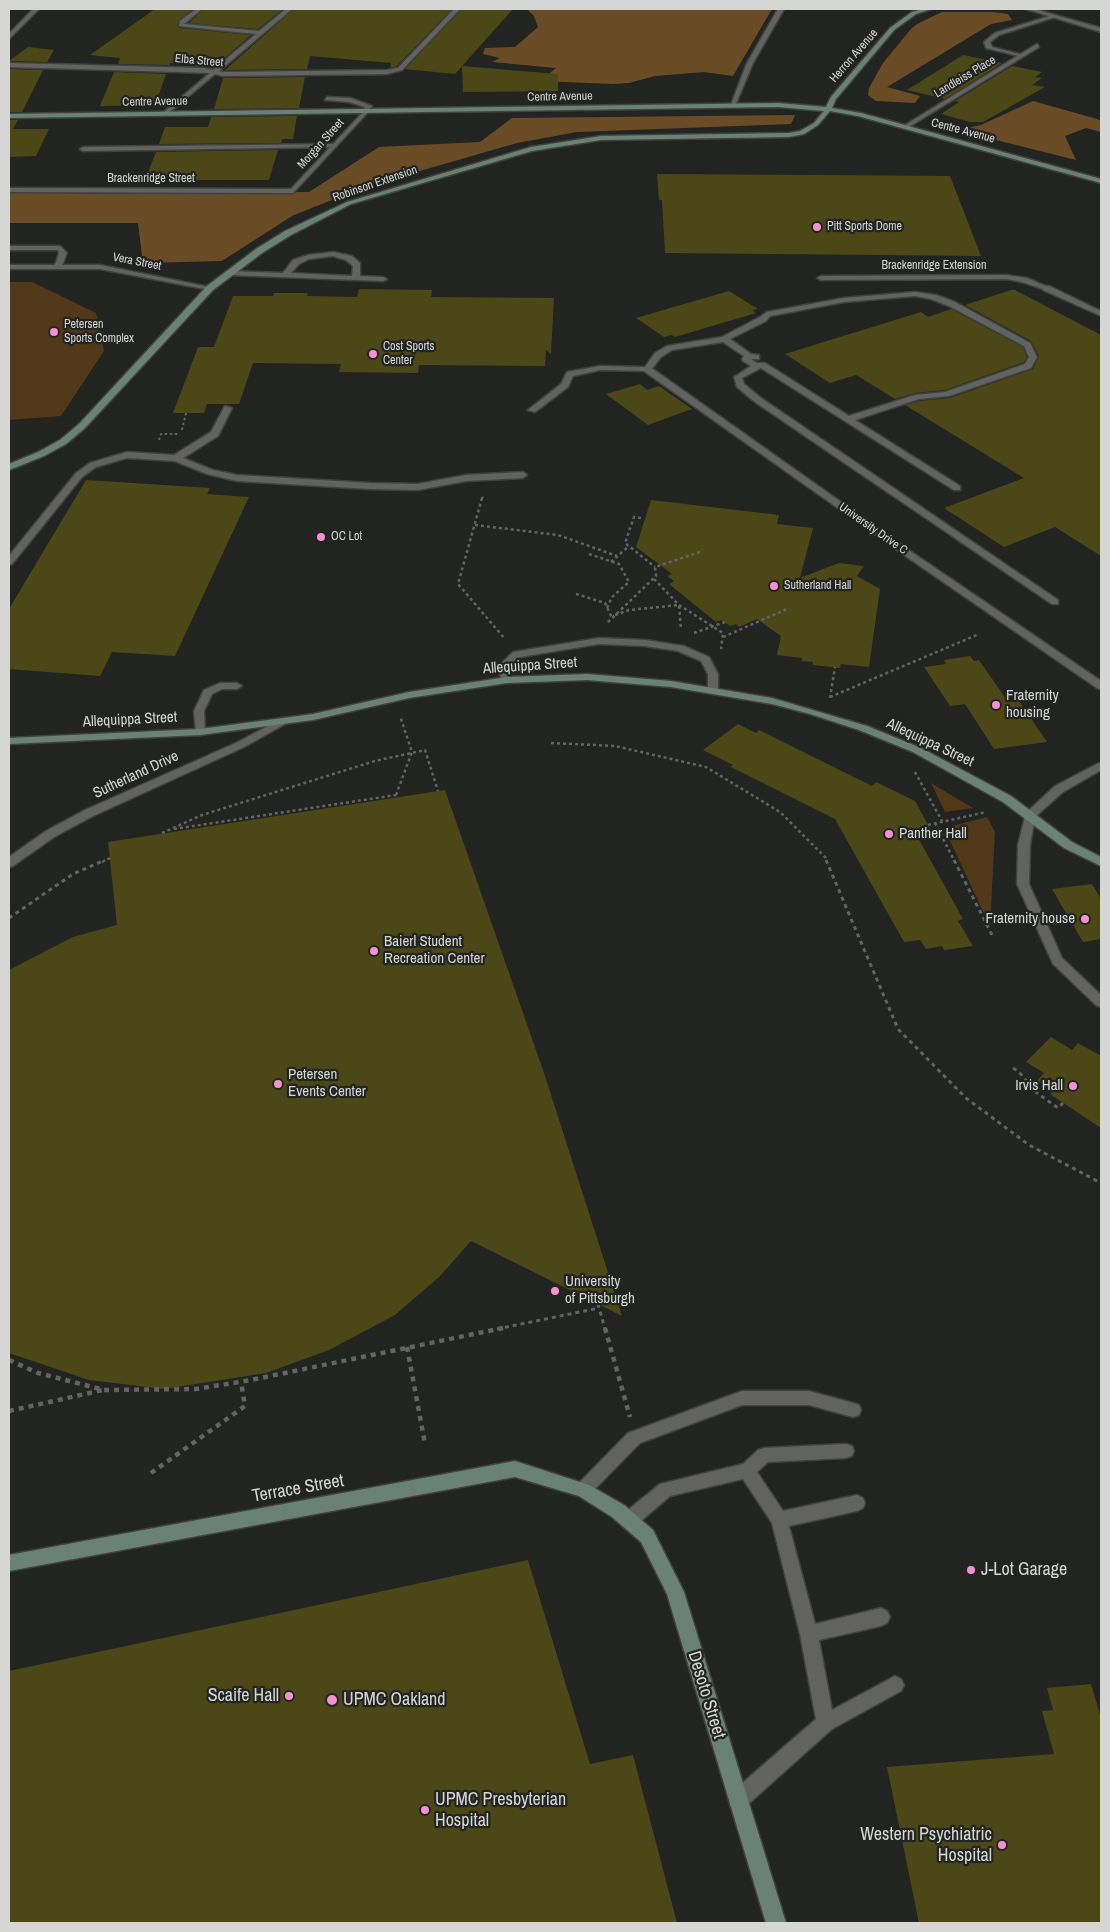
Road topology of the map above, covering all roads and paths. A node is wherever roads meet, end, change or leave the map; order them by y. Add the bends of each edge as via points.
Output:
1 (36, 9) edge
2 (199, 9) edge
3 (289, 9) edge
4 (457, 9) edge
5 (780, 9) edge
6 (928, 9) edge
7 (1029, 9) edge
8 (1052, 17) junction
9 (1101, 30) edge
10 (259, 33) junction
11 (9, 37) edge
12 (1037, 46) dead end
13 (1021, 56) junction
14 (9, 65) edge
15 (213, 72) junction
16 (327, 99) dead end
17 (732, 106) junction
18 (828, 109) junction
19 (366, 111) junction
20 (166, 113) junction
21 (9, 116) edge
22 (905, 127) junction
23 (334, 146) junction
24 (83, 149) dead end
25 (1101, 181) edge
26 (9, 190) edge
27 (293, 192) joint
28 (9, 248) edge
29 (9, 267) edge
30 (58, 267) junction
31 (230, 273) junction
32 (285, 275) junction
33 (356, 278) junction
34 (821, 278) dead end
35 (382, 279) dead end
36 (210, 288) junction
37 (1101, 314) edge
38 (724, 339) junction
39 (762, 365) junction
40 (647, 368) junction
41 (228, 408) dead end
42 (532, 410) dead end
43 (186, 413) dead end
44 (847, 420) junction
45 (156, 447) dead end
46 (176, 458) junction
47 (9, 467) edge
48 (523, 475) dead end
49 (957, 488) dead end
50 (484, 494) dead end
51 (641, 518) dead end
52 (475, 525) junction
53 (629, 546) junction
54 (700, 552) dead end
55 (589, 554) dead end
56 (617, 556) junction
57 (9, 562) edge
58 (611, 562) junction
59 (655, 567) junction
60 (654, 579) junction
61 (576, 594) dead end
62 (1055, 602) dead end
63 (679, 605) junction
64 (607, 608) junction
65 (786, 609) dead end
66 (616, 615) junction
67 (612, 618) junction
68 (725, 622) dead end
69 (607, 623) dead end
70 (715, 627) junction
71 (690, 635) dead end
72 (977, 635) dead end
73 (681, 637) dead end
74 (722, 638) junction
75 (511, 645) dead end
76 (720, 652) dead end
77 (835, 667) dead end
78 (507, 680) junction
79 (237, 686) dead end
80 (1101, 686) edge
81 (713, 690) junction
82 (830, 697) junction
83 (829, 703) dead end
84 (400, 716) dead end
85 (281, 722) junction
86 (200, 732) junction
87 (9, 741) edge
88 (551, 744) dead end
89 (412, 752) junction
90 (1101, 766) edge
91 (915, 772) dead end
92 (438, 791) dead end
93 (396, 795) junction
94 (389, 798) dead end
95 (994, 810) dead end
96 (1030, 816) junction
97 (942, 822) junction
98 (935, 823) junction
99 (928, 824) dead end
100 (169, 830) junction
101 (162, 833) dead end
102 (110, 858) dead end
103 (1101, 862) edge
104 (9, 863) edge
105 (9, 918) edge
106 (993, 937) dead end
107 (1101, 1002) edge
108 (1013, 1068) dead end
109 (1063, 1103) dead end
110 (1101, 1183) edge
111 (407, 1347) junction
112 (9, 1360) edge
113 (241, 1382) junction
114 (104, 1390) junction
115 (853, 1410) dead end
116 (9, 1411) edge
117 (630, 1413) dead end
118 (424, 1444) dead end
119 (846, 1451) dead end
120 (747, 1471) junction
121 (151, 1473) dead end
122 (587, 1492) junction
123 (858, 1503) dead end
124 (629, 1520) junction
125 (780, 1520) junction
126 (9, 1563) edge
127 (881, 1617) dead end
128 (809, 1634) junction
129 (895, 1685) dead end
130 (826, 1723) junction
131 (738, 1800) junction
132 (776, 1923) edge

1 - 11 street
2 - 10 street via 181,25
3 - 10 street
4 - 15 street, Elba Street via 400,69 388,72
5 - 17 street
6 - 18 street, Herron Avenue via 914,13 892,29 833,98
7 - 8 street
8 - 9 street
8 - 13 street via 997,34 987,42 989,48
10 - 15 street
12 - 13 street, Landleiss Place
13 - 22 street, Landleiss Place
14 - 15 street, Elba Street
15 - 20 street
16 - 19 street via 350,100 369,106
17 - 18 street, Centre Avenue
17 - 19 street, Centre Avenue
18 - 22 street, Centre Avenue
18 - 31 street, Robinson Extension via 809,130 796,134 601,138 512,154 349,203 288,233
19 - 20 street, Centre Avenue
19 - 23 street, Morgan Street
20 - 21 street, Centre Avenue
22 - 25 street, Centre Avenue
23 - 24 street
23 - 27 street, Morgan Street
26 - 27 street, Brackenridge Street
28 - 30 street via 60,248 63,253
29 - 30 street, Vera Street
30 - 36 street, Vera Street via 100,267
31 - 32 street
31 - 36 street, Robinson Extension
32 - 33 street
32 - 33 street via 296,262 333,254 348,258 357,265
33 - 35 street
34 - 37 street, Brackenridge Extension via 1006,277 1046,288
36 - 47 street, Robinson Extension via 82,426 42,454
38 - 39 street via 749,356 746,359
38 - 40 street via 670,348 658,355
38 - 44 street via 787,311 844,300 915,294 952,304 1027,345 1033,357 1028,366 946,394 918,397
39 - 44 street
39 - 62 street via 738,377 740,385
40 - 42 street via 600,368 570,374 565,384
40 - 80 street, University Drive C
41 - 46 street via 215,434
43 - 45 path via 182,434 161,434
44 - 49 street
46 - 48 street via 210,472 237,478 370,486 418,487 466,478
46 - 57 street via 127,455 93,465 79,475
50 - 52 path
51 - 53 path via 634,517 625,543
52 - 56 path via 558,535
52 - 75 path via 458,584
53 - 56 path
53 - 59 path
54 - 59 path
55 - 58 path
56 - 58 path
58 - 64 path via 619,564 629,582 612,597
59 - 60 path
60 - 63 path
60 - 66 path
61 - 64 path via 605,603
63 - 66 path via 629,610
63 - 70 path
63 - 73 path
64 - 67 path
65 - 74 path
66 - 67 path
67 - 69 path
68 - 70 path
70 - 71 path
70 - 74 path via 723,633
72 - 82 path
74 - 76 path
77 - 82 path
78 - 81 street, Allequippa Street via 555,677 627,679
78 - 81 street via 502,668 517,654 599,641 680,648 705,659 713,674
78 - 85 street, Allequippa Street via 409,695
79 - 86 street via 220,686 208,692 199,711
81 - 96 street, Allequippa Street via 772,701 863,728 916,750 972,779
82 - 83 path
84 - 89 path
85 - 86 street, Allequippa Street
85 - 104 street, Sutherland Drive via 90,813 50,834
86 - 87 street, Allequippa Street
88 - 110 path via 615,746 706,767 780,812 825,857 898,1029 966,1098 1029,1145
89 - 92 path via 425,750
89 - 93 path
89 - 100 path via 202,815
90 - 96 street via 1059,789
91 - 97 path
93 - 94 path
93 - 100 path
95 - 97 path
96 - 103 street, Allequippa Street via 1068,845
96 - 107 street via 1024,845 1023,884 1057,961
97 - 98 path
98 - 99 path
98 - 106 path
100 - 101 path
102 - 105 path via 73,874
108 - 109 path via 1037,1093 1058,1108
111 - 113 path
111 - 117 path via 598,1306
111 - 118 path
112 - 114 path via 38,1373
113 - 114 path via 196,1389
113 - 121 path via 245,1406
114 - 116 path
115 - 122 street via 809,1398 742,1398 634,1438
119 - 120 street via 764,1455
120 - 124 street via 666,1489
120 - 125 street
122 - 124 street, Desoto Street
122 - 126 street, Terrace Street via 515,1469
123 - 125 street
124 - 131 street, Desoto Street via 647,1536 675,1592
125 - 128 street
127 - 128 street
128 - 130 street
129 - 130 street
130 - 131 street
131 - 132 street, Desoto Street

